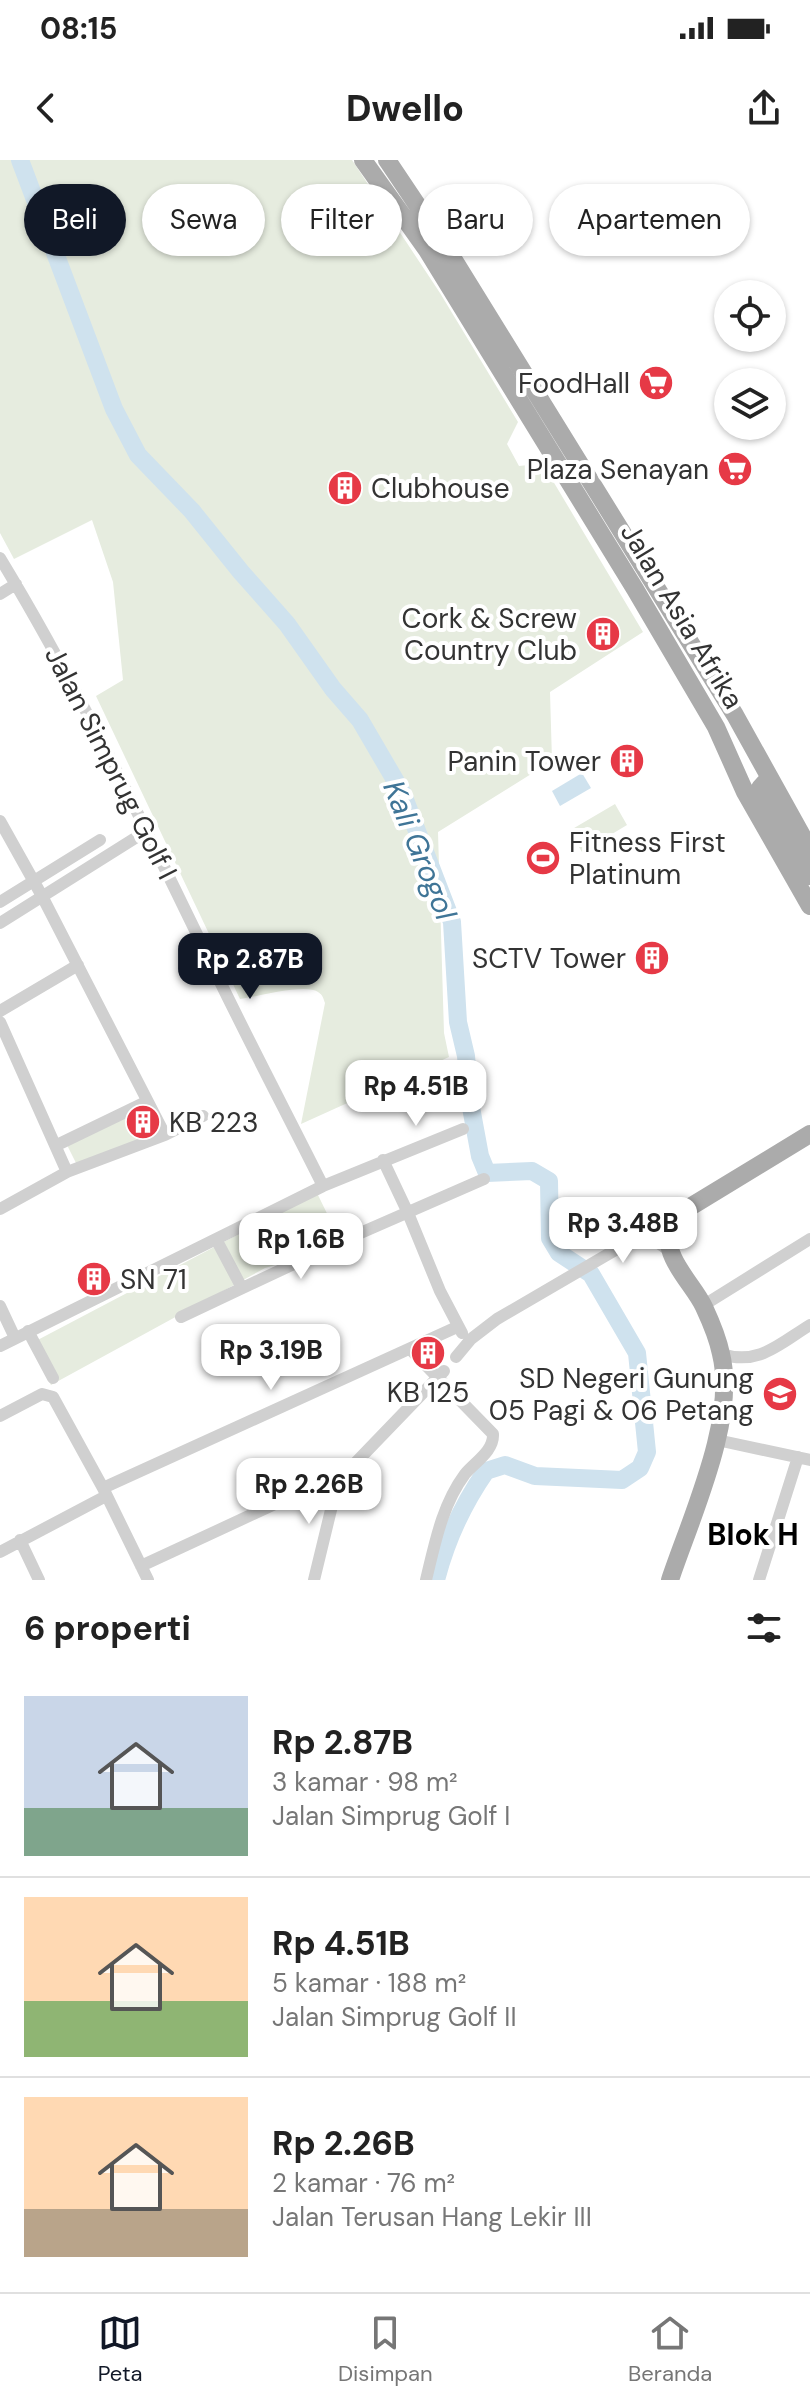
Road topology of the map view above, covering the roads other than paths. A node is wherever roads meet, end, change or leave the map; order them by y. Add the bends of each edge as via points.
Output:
1 (363, 160) edge
2 (387, 160) edge
3 (545, 424) junction
4 (0, 558) edge
5 (16, 584) junction
6 (0, 594) edge
7 (769, 778) junction
8 (0, 821) edge
9 (148, 830) junction
10 (100, 840) dead end
11 (810, 850) edge
12 (810, 876) edge
13 (34, 881) junction
14 (42, 896) junction
15 (0, 902) edge
16 (810, 906) edge
17 (0, 923) edge
18 (78, 965) junction
19 (0, 1011) edge
20 (0, 1022) edge
21 (146, 1102) junction
22 (203, 1116) dead end
23 (463, 1129) dead end
24 (165, 1135) junction
25 (807, 1137) edge
26 (57, 1145) junction
27 (383, 1160) junction
28 (67, 1172) junction
29 (484, 1179) dead end
30 (323, 1186) junction
31 (690, 1207) junction
32 (0, 1209) edge
33 (408, 1213) junction
34 (641, 1234) junction
35 (216, 1239) junction
36 (810, 1239) edge
37 (670, 1251) junction
38 (242, 1288) junction
39 (704, 1305) junction
40 (0, 1306) edge
41 (181, 1317) dead end
42 (810, 1325) edge
43 (457, 1327) junction
44 (28, 1331) junction
45 (15, 1338) junction
46 (471, 1339) junction
47 (0, 1346) edge
48 (411, 1350) junction
49 (721, 1354) junction
50 (456, 1357) dead end
51 (441, 1375) junction
52 (53, 1378) dead end
53 (0, 1416) edge
54 (717, 1440) junction
55 (804, 1459) edge
56 (338, 1481) junction
57 (104, 1492) junction
58 (20, 1540) junction
59 (0, 1552) edge
60 (141, 1566) junction
61 (39, 1580) edge
62 (148, 1580) edge
63 (314, 1580) edge
64 (426, 1580) edge
65 (670, 1580) edge
66 (759, 1580) edge

1 - 3 main road, Jalan Asia Afrika
2 - 3 main road, Jalan Asia Afrika via 452,257
3 - 7 main road, Jalan Asia Afrika via 735,715
3 - 16 main road, Jalan Asia Afrika
4 - 5 street, Jalan Simprug Golf I
5 - 6 street
5 - 9 street, Jalan Simprug Golf I
7 - 11 main road, Jalan Asia Afrika
7 - 12 main road via 760,794
8 - 13 street
9 - 14 street
9 - 30 street, Jalan Simprug Golf I
10 - 13 street
13 - 14 street
13 - 15 street
14 - 17 street
14 - 18 street
18 - 19 street
18 - 21 street
20 - 26 street
21 - 24 street
21 - 26 street
22 - 24 street
23 - 27 street
24 - 28 street
25 - 31 main road
26 - 28 street
27 - 30 street
27 - 33 street
28 - 32 street
29 - 33 street
30 - 35 street
31 - 34 street
31 - 37 main road via 670,1232
33 - 38 street
33 - 43 street
34 - 37 street
34 - 46 street
35 - 38 street
35 - 44 street
36 - 39 street
37 - 39 main road
38 - 41 street
39 - 49 main road
40 - 45 street
42 - 49 street via 755,1358
43 - 46 street
43 - 48 street
44 - 45 street
44 - 52 street
45 - 47 street
46 - 50 street
48 - 51 street
48 - 57 street
49 - 54 main road via 724,1386
51 - 56 street
51 - 64 street via 494,1440 464,1475 447,1507
53 - 57 street via 42,1394 53,1397
54 - 55 street
54 - 65 main road
55 - 66 street
56 - 60 street via 318,1484
56 - 63 street
57 - 58 street
57 - 60 street
58 - 59 street
58 - 61 street
60 - 62 street

